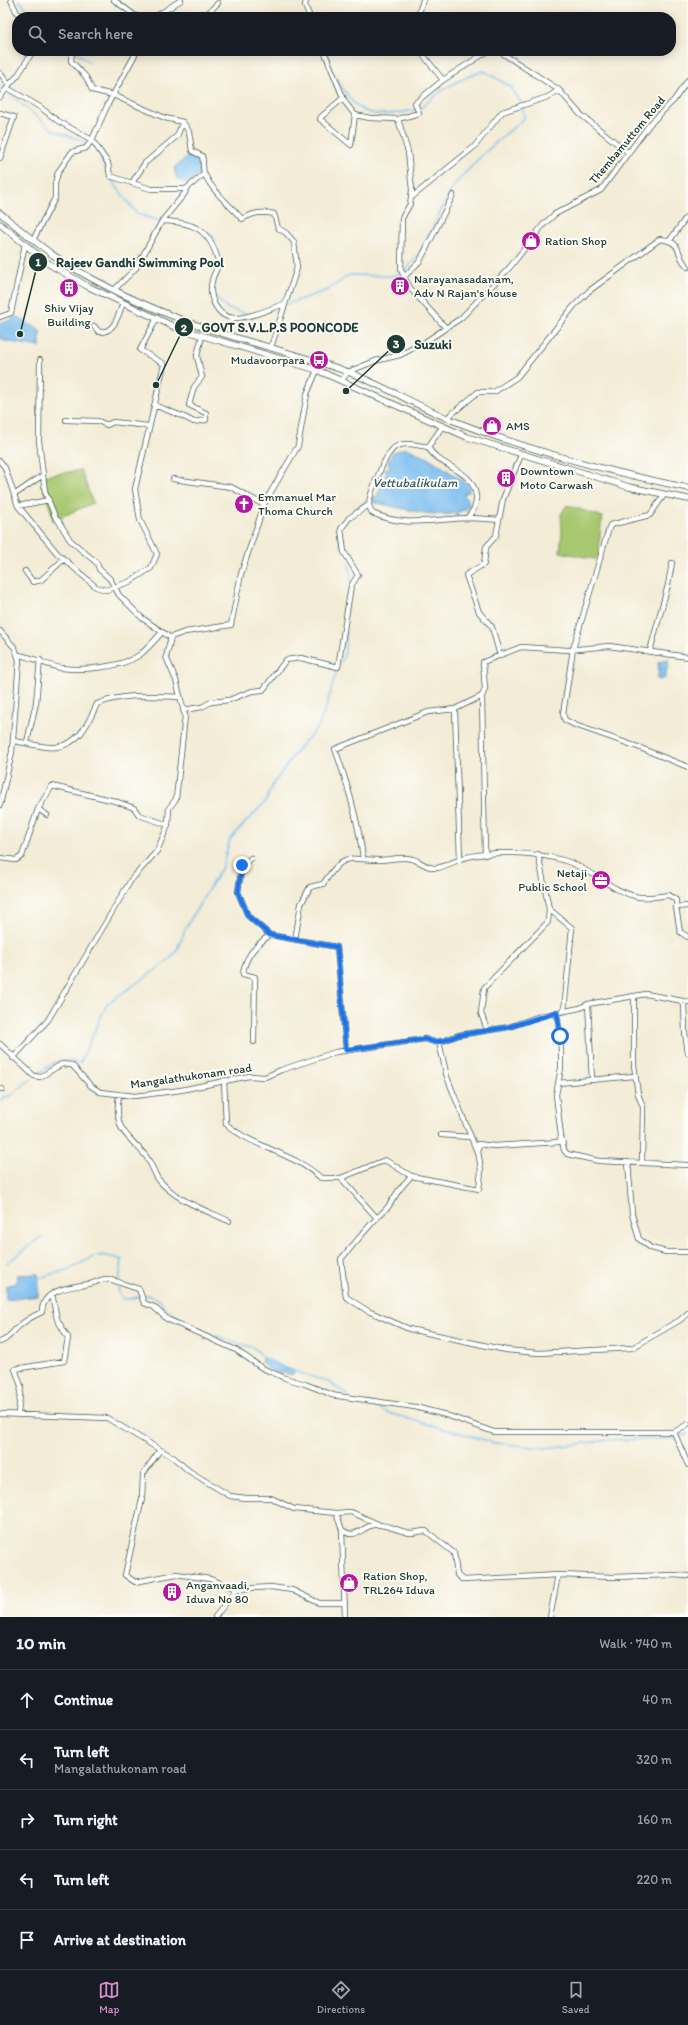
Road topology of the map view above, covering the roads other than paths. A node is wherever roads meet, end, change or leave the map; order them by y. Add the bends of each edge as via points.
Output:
1 (12, 0) edge
2 (115, 0) edge
3 (181, 0) edge
4 (306, 0) edge
5 (423, 0) edge
6 (218, 3) dead end
7 (17, 12) edge
8 (131, 12) edge
9 (163, 12) edge
10 (209, 12) edge
11 (308, 12) edge
12 (419, 12) edge
13 (29, 56) edge
14 (72, 56) edge
15 (134, 56) edge
16 (326, 56) edge
17 (424, 56) edge
18 (480, 56) edge
19 (507, 56) edge
20 (0, 73) edge
21 (443, 80) junction
22 (688, 80) edge
23 (8, 86) junction
24 (559, 90) junction
25 (2, 95) edge
26 (113, 96) junction
27 (343, 98) junction
28 (0, 112) edge
29 (356, 115) junction
30 (398, 119) junction
31 (183, 122) junction
32 (91, 142) junction
33 (629, 153) junction
34 (0, 158) edge
35 (204, 174) junction
36 (132, 183) junction
37 (186, 189) junction
38 (453, 195) dead end
39 (412, 197) junction
40 (0, 213) edge
41 (688, 215) edge
42 (162, 221) junction
43 (12, 223) junction
44 (0, 224) edge
45 (0, 228) edge
46 (7, 229) junction
47 (33, 240) junction
48 (670, 240) junction
49 (25, 244) junction
50 (688, 267) edge
51 (404, 277) junction
52 (115, 289) junction
53 (122, 303) junction
54 (284, 304) junction
55 (0, 316) edge
56 (158, 318) junction
57 (94, 326) dead end
58 (446, 328) junction
59 (202, 336) junction
60 (271, 347) junction
61 (40, 360) dead end
62 (317, 370) junction
63 (348, 372) junction
64 (341, 381) junction
65 (154, 405) junction
66 (447, 418) junction
67 (66, 420) dead end
68 (148, 426) junction
69 (442, 427) junction
70 (428, 448) junction
71 (521, 455) junction
72 (0, 461) edge
73 (43, 475) junction
74 (173, 479) dead end
75 (688, 488) edge
76 (14, 495) junction
77 (664, 495) junction
78 (688, 499) edge
79 (48, 500) junction
80 (264, 505) junction
81 (369, 505) junction
82 (18, 506) junction
83 (468, 518) junction
84 (499, 520) junction
85 (64, 559) junction
86 (672, 563) dead end
87 (25, 571) dead end
88 (115, 588) junction
89 (0, 631) edge
90 (162, 632) junction
91 (171, 638) junction
92 (573, 649) junction
93 (650, 652) junction
94 (18, 655) junction
95 (500, 656) junction
96 (688, 656) edge
97 (40, 660) junction
98 (482, 696) junction
99 (180, 697) junction
100 (455, 709) junction
101 (183, 710) junction
102 (13, 741) junction
103 (27, 742) junction
104 (688, 767) edge
105 (0, 804) edge
106 (38, 809) junction
107 (47, 814) dead end
108 (168, 825) junction
109 (538, 854) junction
110 (485, 855) junction
111 (0, 858) edge
112 (251, 858) dead end
113 (363, 858) junction
114 (460, 860) junction
115 (688, 906) edge
116 (676, 907) junction
117 (549, 909) junction
118 (270, 935) junction
119 (688, 937) edge
120 (295, 940) junction
121 (634, 996) junction
122 (686, 1001) edge
123 (588, 1004) junction
124 (564, 1011) junction
125 (557, 1012) junction
126 (487, 1030) junction
127 (254, 1042) dead end
128 (439, 1042) junction
129 (0, 1044) edge
130 (346, 1050) junction
131 (688, 1053) edge
132 (13, 1058) junction
133 (634, 1076) dead end
134 (592, 1079) junction
135 (224, 1080) junction
136 (558, 1083) junction
137 (119, 1094) junction
138 (441, 1135) dead end
139 (561, 1136) junction
140 (470, 1137) junction
141 (477, 1152) junction
142 (628, 1162) junction
143 (642, 1163) junction
144 (688, 1164) edge
145 (411, 1176) junction
146 (341, 1178) junction
147 (377, 1218) junction
148 (229, 1221) dead end
149 (688, 1252) edge
150 (52, 1294) junction
151 (688, 1313) edge
152 (0, 1342) edge
153 (0, 1414) edge
154 (18, 1414) junction
155 (688, 1424) edge
156 (674, 1432) junction
157 (160, 1450) junction
158 (688, 1465) edge
159 (343, 1512) junction
160 (336, 1513) junction
161 (339, 1518) junction
162 (379, 1525) junction
163 (342, 1530) junction
164 (558, 1575) junction
165 (688, 1575) edge
166 (237, 1589) junction
167 (345, 1603) junction
168 (215, 1617) edge
169 (345, 1617) edge
170 (550, 1617) edge

1 - 7 street
2 - 8 street
3 - 9 street
4 - 11 street
5 - 12 street
6 - 10 street
13 - 23 street
14 - 26 street via 71,61 86,77 92,90
15 - 26 street
16 - 27 street
17 - 21 street
18 - 21 street
19 - 24 street
20 - 23 street
21 - 30 street via 414,103 419,113
22 - 33 street, Thembamuttom Road via 674,100 649,125
23 - 25 street
23 - 32 street
24 - 33 street via 580,114
24 - 39 street via 548,97 502,112 474,147
26 - 31 street via 165,118
26 - 32 street
27 - 29 street
27 - 29 street via 320,119 351,146
28 - 34 street via 14,117
29 - 30 street
30 - 39 street via 411,164
31 - 35 street via 189,132 192,151 202,156
31 - 36 street via 177,136 145,162
32 - 36 street via 108,163 110,176
32 - 47 street via 86,148 72,152 58,172 55,198
33 - 58 street, Thembamuttom Road via 601,190 555,214 543,225 510,267 461,318
35 - 37 street
35 - 54 street via 242,219 265,212 274,214 278,228 294,242 297,268
36 - 37 street via 151,189
37 - 42 street
38 - 51 street via 420,261
39 - 51 street via 402,218 401,270
40 - 43 main road
41 - 48 street
42 - 52 street via 136,268
42 - 54 street via 186,223 210,239 219,264 212,281 212,293 214,305 221,313 234,318
43 - 46 main road
43 - 47 main road
44 - 46 main road
45 - 46 main road
46 - 49 main road
47 - 52 main road via 54,256
48 - 50 street via 678,248 683,263
48 - 66 street via 660,238 589,291 517,377 494,392 478,392
49 - 53 main road via 49,264
49 - 55 street via 11,313
51 - 58 street via 410,288
52 - 60 main road via 181,319
53 - 56 main road
53 - 57 street via 113,328 107,332 99,332
54 - 60 street
56 - 59 main road
56 - 65 street via 140,350 164,364
58 - 63 street, Thembamuttom Road via 400,355 375,361
59 - 62 main road
59 - 65 street via 197,356 202,377 194,386 190,405 206,413 206,420 194,422
60 - 63 main road
61 - 73 street via 39,441
62 - 64 main road
62 - 80 street via 307,394 298,446
63 - 64 street
63 - 66 main road
64 - 69 main road
65 - 68 street
66 - 75 main road via 522,446 617,474
67 - 68 street
68 - 88 street via 135,489 140,520 157,554 151,568
69 - 70 street
69 - 71 main road
70 - 81 street via 415,444 396,446 388,453 373,487
70 - 83 street via 432,455 468,477 475,486 475,510
71 - 77 main road
71 - 84 street via 503,499
72 - 76 street
73 - 76 street
73 - 79 street
74 - 80 street via 231,486
76 - 82 street
77 - 78 main road
77 - 92 street via 650,515 610,525
79 - 82 street
79 - 88 street via 56,519 70,540 93,559 99,569 110,578
80 - 91 street via 241,574 231,625 185,632
81 - 83 street via 372,513 400,521
81 - 101 street via 349,518 342,529 344,552 358,575 351,586 338,667 301,658 286,660 263,690
82 - 85 street
83 - 84 street
84 - 95 street via 496,536 486,547 484,564 466,575 479,612 492,627
85 - 87 street via 41,580 33,582
85 - 88 street via 96,587 106,590
86 - 93 street
88 - 90 street via 142,618
89 - 94 street
90 - 91 street
90 - 97 street via 140,655 113,665 62,668
91 - 99 street via 166,657
92 - 93 street via 609,646
92 - 95 street via 521,648
92 - 104 street via 563,714 565,720
93 - 96 street
94 - 97 street
94 - 102 street
95 - 98 street via 483,662
97 - 103 street via 36,703
98 - 100 street
98 - 110 street
99 - 101 street
99 - 103 street via 112,698 97,704 76,740 56,748
100 - 113 street via 428,712 335,749 348,784
100 - 114 street
101 - 108 street via 185,716 176,799 168,808
102 - 103 street
102 - 105 street
106 - 107 street
106 - 108 street via 52,786 134,808 139,815
106 - 111 street via 22,856 16,860
108 - 132 street via 157,851 131,880 48,1020
109 - 110 street
109 - 116 street via 566,861 629,894 641,897 669,895 676,900
109 - 117 street
110 - 114 street
112 - 118 street via 242,865 238,892 248,916
113 - 114 street via 408,858 437,868
113 - 120 street via 352,857 343,860 332,870 323,884 310,887 300,904
115 - 116 street
116 - 119 street via 680,932
117 - 124 street via 572,928
117 - 126 street via 548,922 484,988 481,1013
118 - 120 street
118 - 127 street via 254,947 244,965 243,974 255,977
120 - 130 street via 337,947
121 - 122 street, Mangalathukonam road via 646,994
121 - 123 street, Mangalathukonam road
121 - 143 street via 634,1065 638,1094 644,1107
122 - 131 street via 685,1033
123 - 124 street, Mangalathukonam road
123 - 134 street
124 - 125 street, Mangalathukonam road
125 - 126 street, Mangalathukonam road via 509,1027
125 - 136 street via 561,1050
126 - 128 street, Mangalathukonam road
128 - 130 street, Mangalathukonam road via 425,1039
128 - 140 street via 447,1077
129 - 132 street, Mangalathukonam road
130 - 135 street, Mangalathukonam road via 314,1058 265,1077 253,1075
132 - 137 street, Mangalathukonam road via 36,1077 57,1065 72,1065 100,1092
133 - 134 street
134 - 136 street
135 - 137 street, Mangalathukonam road via 158,1093 135,1096
135 - 146 street via 226,1124 236,1133 310,1167 321,1178
136 - 139 street via 556,1096
137 - 148 street via 117,1108 121,1130 151,1162 158,1178 168,1189 192,1205
138 - 140 street
139 - 141 street via 559,1142 543,1144 478,1144
139 - 142 street via 567,1154 599,1161
140 - 141 street
141 - 145 street via 480,1162 479,1188
142 - 143 street
142 - 149 street via 632,1214 639,1240 650,1248 666,1252
143 - 144 street
145 - 146 street via 385,1160
145 - 147 street
146 - 147 street
147 - 151 street via 341,1259 346,1298 409,1329 506,1350 539,1353 586,1351 632,1348
150 - 152 street via 42,1312
150 - 154 street via 57,1319 68,1338 64,1361 15,1369 21,1386
150 - 156 street via 59,1289 106,1279 138,1289 144,1303 154,1307 167,1319 236,1350 262,1368 285,1378 332,1395 415,1407 494,1432
153 - 154 street
154 - 157 street via 107,1418
155 - 156 street
156 - 158 street
157 - 160 street via 230,1496 271,1498 294,1508
157 - 166 street via 142,1474 142,1499 124,1575 135,1582 176,1574 210,1580
159 - 160 street
159 - 161 street
159 - 162 street via 351,1512
160 - 161 street
161 - 163 street
162 - 163 street via 356,1534
162 - 164 street via 410,1532 428,1532 454,1553 457,1575 463,1580
163 - 167 street
164 - 165 street
164 - 170 street
166 - 167 street via 271,1587 292,1590 319,1603
166 - 168 street
167 - 169 street

